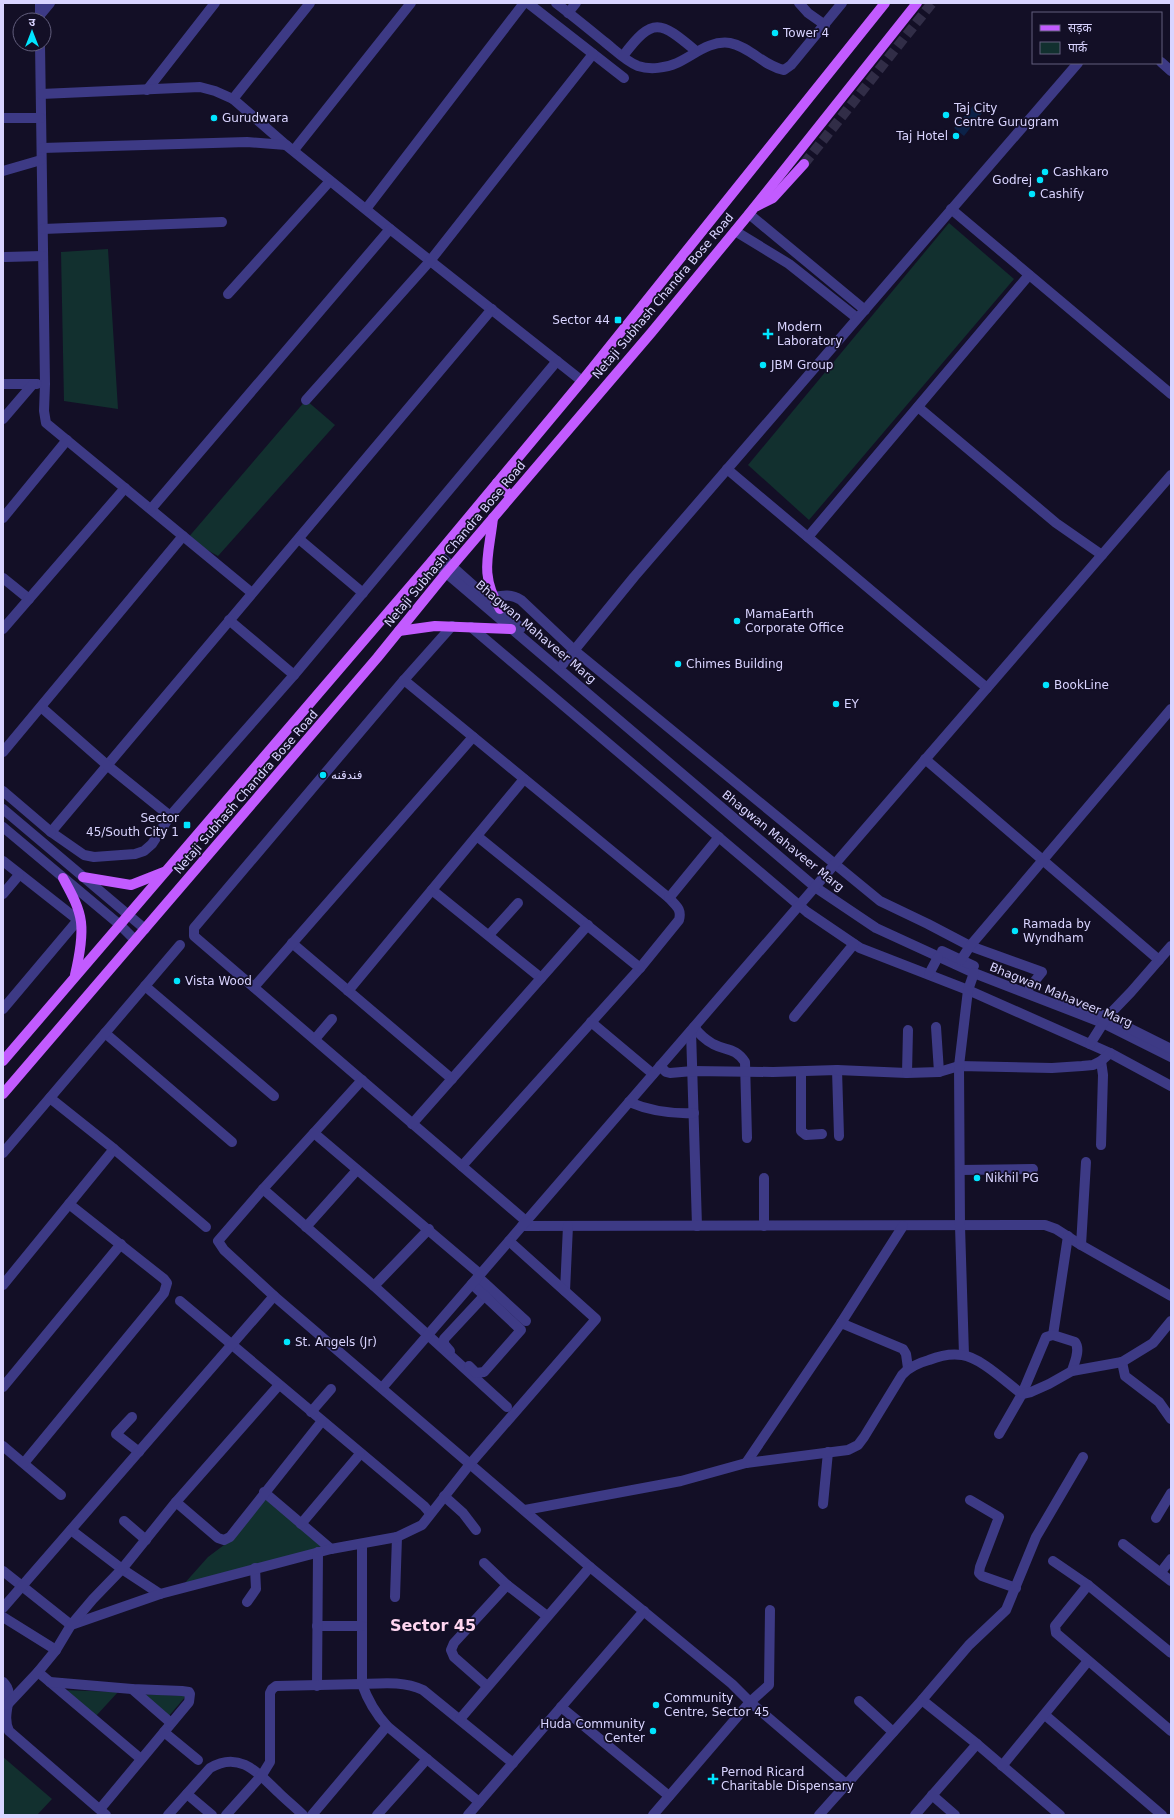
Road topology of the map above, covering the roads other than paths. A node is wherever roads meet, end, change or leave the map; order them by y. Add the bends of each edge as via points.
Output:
1 (50, 3) edge
2 (215, 3) edge
3 (310, 3) edge
4 (411, 3) edge
5 (524, 3) edge
6 (528, 3) edge
7 (556, 3) edge
8 (576, 3) edge
9 (800, 3) edge
10 (842, 3) edge
11 (885, 3) edge
12 (917, 3) edge
13 (44, 12) edge
14 (568, 13) junction
15 (825, 25) junction
16 (696, 51) junction
17 (40, 52) edge
18 (593, 54) junction
19 (623, 56) junction
20 (1162, 63) edge
21 (1077, 64) edge
22 (1171, 71) edge
23 (624, 78) dead end
24 (147, 90) junction
25 (41, 94) junction
26 (233, 99) junction
27 (3, 118) edge
28 (41, 118) junction
29 (42, 148) junction
30 (290, 148) junction
31 (41, 160) junction
32 (804, 164) tunnel mouth
33 (3, 171) edge
34 (330, 181) junction
35 (366, 209) junction
36 (951, 210) junction
37 (751, 211) junction
38 (222, 222) dead end
39 (43, 228) junction
40 (390, 229) junction
41 (735, 231) junction
42 (43, 256) junction
43 (5, 257) dead end
44 (430, 261) junction
45 (1030, 275) junction
46 (228, 294) dead end
47 (492, 310) junction
48 (865, 310) junction
49 (858, 318) junction
50 (557, 361) junction
51 (582, 381) junction
52 (3, 384) edge
53 (33, 384) junction
54 (45, 384) junction
55 (1171, 394) edge
56 (306, 400) dead end
57 (918, 407) junction
58 (3, 419) edge
59 (67, 440) junction
60 (727, 469) junction
61 (1171, 475) edge
62 (497, 483) junction
63 (125, 488) junction
64 (511, 496) junction
65 (151, 509) junction
66 (3, 518) edge
67 (493, 518) junction
68 (183, 536) junction
69 (808, 537) junction
70 (299, 539) junction
71 (1102, 555) junction
72 (435, 557) junction
73 (449, 570) junction
74 (3, 578) edge
75 (252, 593) junction
76 (363, 593) junction
77 (492, 597) junction
78 (29, 599) junction
79 (500, 609) junction
80 (229, 620) junction
81 (452, 626) junction
82 (471, 627) junction
83 (3, 629) edge
84 (511, 629) junction
85 (399, 631) junction
86 (574, 650) junction
87 (563, 664) junction
88 (294, 675) junction
89 (404, 680) junction
90 (987, 688) junction
91 (41, 707) junction
92 (1171, 709) edge
93 (473, 737) junction
94 (3, 752) edge
95 (925, 760) junction
96 (107, 765) junction
97 (524, 779) junction
98 (3, 791) edge
99 (3, 810) edge
100 (170, 816) junction
101 (3, 827) edge
102 (51, 832) junction
103 (477, 836) junction
104 (719, 838) junction
105 (1044, 860) junction
106 (3, 861) edge
107 (834, 865) junction
108 (165, 872) junction
109 (19, 875) junction
110 (83, 877) junction
111 (63, 878) junction
112 (817, 884) junction
113 (432, 890) junction
114 (3, 894) edge
115 (669, 898) junction
116 (518, 903) dead end
117 (799, 905) junction
118 (128, 915) junction
119 (120, 925) junction
120 (588, 925) junction
121 (145, 929) junction
122 (489, 936) junction
123 (136, 940) junction
124 (292, 943) junction
125 (854, 944) junction
126 (180, 945) dead end
127 (970, 946) junction
128 (1171, 946) edge
129 (938, 957) junction
130 (961, 960) junction
131 (1159, 960) junction
132 (640, 968) junction
133 (974, 973) junction
134 (929, 974) junction
135 (75, 977) junction
136 (541, 978) junction
137 (145, 986) junction
138 (254, 987) junction
139 (1030, 987) junction
140 (968, 990) junction
141 (348, 991) junction
142 (3, 1009) edge
143 (794, 1017) dead end
144 (332, 1019) dead end
145 (1105, 1020) junction
146 (591, 1022) junction
147 (936, 1028) dead end
148 (692, 1029) junction
149 (908, 1030) dead end
150 (105, 1033) junction
151 (315, 1039) junction
152 (1090, 1044) junction
153 (1171, 1049) edge
154 (1110, 1053) junction
155 (1171, 1057) edge
156 (3, 1061) edge
157 (1100, 1061) junction
158 (960, 1066) junction
159 (657, 1070) junction
160 (836, 1070) junction
161 (693, 1071) junction
162 (746, 1072) junction
163 (801, 1072) junction
164 (939, 1072) junction
165 (907, 1073) junction
166 (452, 1079) junction
167 (362, 1080) junction
168 (1171, 1086) edge
169 (3, 1094) edge
170 (274, 1096) dead end
171 (50, 1098) junction
172 (629, 1102) junction
173 (694, 1113) junction
174 (412, 1124) junction
175 (314, 1133) junction
176 (822, 1134) dead end
177 (839, 1136) dead end
178 (747, 1138) dead end
179 (232, 1142) dead end
180 (1101, 1145) dead end
181 (114, 1149) junction
182 (3, 1153) edge
183 (1086, 1162) dead end
184 (462, 1166) junction
185 (1034, 1169) dead end
186 (357, 1170) junction
187 (960, 1170) junction
188 (764, 1178) dead end
189 (263, 1189) junction
190 (69, 1204) junction
191 (524, 1224) junction
192 (568, 1226) junction
193 (697, 1226) junction
194 (764, 1226) junction
195 (903, 1226) junction
196 (960, 1226) junction
197 (206, 1227) dead end
198 (306, 1227) junction
199 (429, 1229) junction
200 (1068, 1236) junction
201 (509, 1241) junction
202 (121, 1244) junction
203 (1081, 1245) junction
204 (477, 1278) junction
205 (3, 1285) edge
206 (374, 1286) junction
207 (565, 1291) junction
208 (485, 1295) junction
209 (274, 1296) junction
210 (1171, 1296) edge
211 (180, 1301) dead end
212 (526, 1321) dead end
213 (1171, 1321) edge
214 (841, 1323) junction
215 (1053, 1335) junction
216 (427, 1336) junction
217 (232, 1344) junction
218 (964, 1355) junction
219 (1122, 1362) junction
220 (908, 1368) junction
221 (1072, 1371) junction
222 (279, 1385) junction
223 (3, 1387) edge
224 (382, 1388) junction
225 (331, 1390) dead end
226 (1022, 1394) junction
227 (507, 1407) dead end
228 (311, 1412) junction
229 (132, 1417) dead end
230 (1171, 1419) edge
231 (322, 1421) junction
232 (999, 1434) dead end
233 (3, 1446) edge
234 (139, 1452) junction
235 (828, 1452) junction
236 (360, 1454) junction
237 (1083, 1457) dead end
238 (24, 1463) junction
239 (746, 1463) junction
240 (470, 1464) junction
241 (264, 1492) junction
242 (1171, 1493) edge
243 (62, 1495) dead end
244 (444, 1496) junction
245 (970, 1500) dead end
246 (176, 1502) junction
247 (824, 1504) dead end
248 (525, 1510) junction
249 (430, 1513) junction
250 (1156, 1518) dead end
251 (124, 1521) dead end
252 (301, 1524) junction
253 (71, 1530) junction
254 (476, 1530) dead end
255 (397, 1537) junction
256 (146, 1540) junction
257 (1123, 1544) dead end
258 (362, 1545) junction
259 (331, 1549) junction
260 (318, 1552) junction
261 (1171, 1560) edge
262 (1053, 1561) dead end
263 (484, 1563) dead end
264 (590, 1567) junction
265 (255, 1568) junction
266 (122, 1569) junction
267 (3, 1571) edge
268 (1161, 1572) junction
269 (1171, 1581) edge
270 (507, 1584) junction
271 (1088, 1584) junction
272 (21, 1586) junction
273 (1016, 1588) junction
274 (160, 1594) junction
275 (395, 1597) dead end
276 (247, 1602) dead end
277 (3, 1608) edge
278 (770, 1610) dead end
279 (644, 1612) junction
280 (548, 1616) junction
281 (3, 1617) edge
282 (71, 1626) junction
283 (317, 1626) junction
284 (362, 1626) junction
285 (56, 1650) junction
286 (1171, 1654) edge
287 (1088, 1661) junction
288 (38, 1672) junction
289 (3, 1682) edge
290 (50, 1682) junction
291 (362, 1684) junction
292 (317, 1686) junction
293 (487, 1686) junction
294 (132, 1689) junction
295 (922, 1700) junction
296 (859, 1701) dead end
297 (750, 1702) junction
298 (7, 1705) junction
299 (561, 1707) junction
300 (1045, 1714) junction
301 (460, 1719) junction
302 (171, 1723) junction
303 (387, 1726) junction
304 (1171, 1731) edge
305 (164, 1732) junction
306 (893, 1732) junction
307 (977, 1744) junction
308 (141, 1759) junction
309 (427, 1759) junction
310 (198, 1760) dead end
311 (513, 1763) junction
312 (1002, 1766) junction
313 (262, 1775) junction
314 (846, 1784) junction
315 (187, 1794) junction
316 (932, 1795) junction
317 (669, 1796) junction
318 (479, 1802) junction
319 (103, 1812) edge
320 (825, 1813) edge
321 (1156, 1813) edge
322 (168, 1815) edge
323 (212, 1815) edge
324 (226, 1815) edge
325 (303, 1815) edge
326 (312, 1815) edge
327 (377, 1815) edge
328 (468, 1815) edge
329 (653, 1815) edge
330 (915, 1815) edge
331 (955, 1815) edge
332 (1060, 1815) edge

1 - 13 street
2 - 24 street
3 - 26 street
4 - 30 street
5 - 35 street
6 - 18 street
7 - 14 street
8 - 14 street
9 - 15 street via 808,13
10 - 15 street
11 - 51 main road, Netaji Subhash Chandra Bose Road
12 - 37 main road, Netaji Subhash Chandra Bose Road
14 - 19 street
15 - 16 street via 784,70 773,68 743,47 730,43 718,43
16 - 19 street via 676,63 655,69 638,66
16 - 19 street via 672,31 652,28 637,37
17 - 25 street
18 - 23 street
18 - 44 street
20 - 22 street
21 - 36 street
24 - 25 street
24 - 26 street via 200,87
25 - 28 street
26 - 30 street
27 - 28 street
28 - 29 street
29 - 30 street via 247,142
29 - 31 street
30 - 34 street
31 - 33 street
31 - 39 street
32 - 37 main road via 773,198
34 - 35 street
34 - 46 street
35 - 40 street
36 - 45 street
36 - 48 street
37 - 41 main road, Netaji Subhash Chandra Bose Road
37 - 48 street
38 - 39 street
39 - 42 street
40 - 44 street
40 - 65 street
41 - 49 street via 789,264
41 - 64 main road, Netaji Subhash Chandra Bose Road
42 - 43 street
42 - 54 street
44 - 47 street
44 - 56 street
45 - 55 street
45 - 57 street
47 - 50 street
47 - 70 street
48 - 49 street
49 - 60 street
50 - 51 street
50 - 76 street
51 - 62 main road, Netaji Subhash Chandra Bose Road
52 - 53 street
53 - 54 street
53 - 58 street
54 - 59 street via 46,423
57 - 69 street
57 - 71 street via 1056,523
59 - 63 street
59 - 66 street
60 - 69 street
60 - 86 street
61 - 71 street
62 - 64 main road
62 - 72 main road, Netaji Subhash Chandra Bose Road
63 - 65 street
63 - 78 street
64 - 67 main road, Netaji Subhash Chandra Bose Road
65 - 68 street
67 - 73 main road, Netaji Subhash Chandra Bose Road
67 - 77 main road via 487,569
68 - 75 street
68 - 91 street
69 - 90 street
70 - 75 street
70 - 76 street
71 - 90 street
72 - 73 street, Bhagwan Mahaveer Marg
72 - 108 main road, Netaji Subhash Chandra Bose Road
73 - 79 street, Bhagwan Mahaveer Marg
73 - 84 street, Bhagwan Mahaveer Marg
73 - 85 main road, Netaji Subhash Chandra Bose Road
74 - 78 street
75 - 80 street
76 - 88 street
77 - 79 main road
77 - 86 street via 514,596
78 - 83 street
79 - 87 street, Bhagwan Mahaveer Marg
80 - 88 street
80 - 96 street
81 - 82 main road
81 - 85 main road via 423,626
81 - 89 street
82 - 84 main road
82 - 104 street
84 - 112 street, Bhagwan Mahaveer Marg
85 - 121 main road, Netaji Subhash Chandra Bose Road
86 - 87 street
86 - 107 street
87 - 112 street, Bhagwan Mahaveer Marg
88 - 100 street
89 - 93 street
89 - 138 street via 194,928 194,936
90 - 95 street
91 - 94 street
91 - 96 street
92 - 105 street
93 - 97 street
93 - 124 street
95 - 105 street
95 - 107 street
96 - 100 street
96 - 102 street
97 - 103 street
97 - 115 street
98 - 102 street
99 - 110 street
100 - 102 street via 152,844 135,854 94,857 84,855
101 - 111 street
103 - 113 street
103 - 120 street
104 - 115 street
104 - 117 street
105 - 127 street
105 - 131 street
106 - 109 street
107 - 112 street
107 - 127 street via 880,901
108 - 110 main road via 131,885
108 - 118 main road, Netaji Subhash Chandra Bose Road
109 - 114 street
109 - 142 street via 78,920
110 - 118 street
111 - 119 street
111 - 135 main road via 76,904 81,922 80,956
112 - 117 street
112 - 129 street, Bhagwan Mahaveer Marg via 876,928
112 - 130 street, Bhagwan Mahaveer Marg via 879,922
113 - 122 street
113 - 141 street
115 - 132 street via 679,908 679,920
116 - 122 street
117 - 125 street
117 - 148 street
118 - 119 main road, Netaji Subhash Chandra Bose Road
118 - 121 street
119 - 123 street
119 - 135 main road, Netaji Subhash Chandra Bose Road
120 - 132 street
120 - 136 street
121 - 123 main road, Netaji Subhash Chandra Bose Road
122 - 136 street
123 - 169 main road, Netaji Subhash Chandra Bose Road
124 - 138 street
124 - 141 street
125 - 134 street
125 - 143 street
126 - 137 street
127 - 130 street
127 - 139 street via 1042,972
128 - 131 street
129 - 133 street, Bhagwan Mahaveer Marg
129 - 134 street
130 - 139 street, Bhagwan Mahaveer Marg
131 - 145 street
132 - 146 street
133 - 140 street
133 - 145 street, Bhagwan Mahaveer Marg
134 - 140 street
135 - 156 main road, Netaji Subhash Chandra Bose Road
136 - 166 street
137 - 150 street
137 - 170 street
138 - 151 street
139 - 145 street, Bhagwan Mahaveer Marg
140 - 152 street
140 - 158 street
141 - 166 street
144 - 151 street
145 - 152 street
145 - 153 street, Bhagwan Mahaveer Marg
145 - 155 street, Bhagwan Mahaveer Marg
146 - 159 street
146 - 184 street
147 - 164 street
148 - 159 street
148 - 161 street
148 - 162 street via 713,1044 740,1055 745,1062
149 - 165 street
150 - 171 street
150 - 179 street
151 - 167 street
152 - 154 street
154 - 157 street
154 - 168 street
157 - 158 street via 1093,1065 1052,1068
157 - 180 street via 1103,1075
158 - 164 street
158 - 187 street
159 - 161 street via 670,1073
159 - 172 street
160 - 163 street
160 - 165 street
160 - 177 street
161 - 162 street
161 - 173 street
162 - 163 street
162 - 178 street
163 - 176 street via 801,1131 806,1135
164 - 165 street
166 - 174 street
167 - 174 street
167 - 175 street
171 - 181 street
171 - 182 street
172 - 173 street via 647,1109 677,1114
172 - 191 street
173 - 193 street
174 - 184 street
175 - 186 street
175 - 189 street
181 - 190 street
181 - 197 street
183 - 203 street
184 - 191 street
185 - 187 street
186 - 198 street
186 - 199 street
187 - 196 street
188 - 194 street
189 - 198 street
189 - 209 street via 218,1241 224,1250
190 - 202 street
190 - 205 street
191 - 192 street
191 - 201 street
192 - 193 street
192 - 207 street
193 - 194 street
194 - 195 street
195 - 196 street
195 - 214 street
196 - 200 street via 1045,1225
196 - 218 street
198 - 206 street
199 - 204 street
199 - 206 street
200 - 203 street
200 - 215 street
201 - 204 street
201 - 207 street
202 - 223 street
202 - 238 street via 164,1279 167,1283 164,1293
203 - 210 street
204 - 208 street
204 - 212 street
204 - 216 street
206 - 216 street
207 - 240 street via 596,1318
208 - 208 street via 521,1330 484,1372 476,1373 445,1346 444,1339
209 - 217 street
209 - 224 street
211 - 217 street
213 - 219 street via 1153,1343
214 - 220 street via 903,1349
214 - 239 street
215 - 221 street via 1078,1345
215 - 226 street via 1046,1337
216 - 224 street
216 - 227 street
217 - 222 street
217 - 234 street
218 - 220 street via 940,1356
218 - 226 street via 979,1362
219 - 221 street
219 - 230 street via 1125,1376 1159,1402
220 - 235 street via 858,1445 848,1450
221 - 226 street via 1049,1384
222 - 228 street
222 - 246 street
224 - 240 street
225 - 228 street
226 - 232 street
228 - 231 street
229 - 234 street via 116,1434
231 - 236 street
231 - 241 street
233 - 238 street
234 - 253 street
235 - 239 street
235 - 247 street
236 - 249 street
236 - 252 street
237 - 273 street via 1036,1537
238 - 243 street
239 - 248 street via 681,1481
240 - 244 street
240 - 248 street
241 - 246 street via 230,1537 224,1540 218,1538
241 - 252 street
242 - 250 street
244 - 249 street
244 - 254 street via 463,1513
245 - 273 street via 999,1517 979,1574
246 - 256 street
248 - 264 street
249 - 255 street via 422,1524
251 - 256 street
252 - 259 street
253 - 266 street
253 - 272 street
255 - 258 street
255 - 275 street
256 - 266 street
257 - 268 street
258 - 259 street
258 - 284 street
259 - 260 street
260 - 265 street
260 - 283 street
261 - 268 street
262 - 271 street
263 - 270 street
264 - 279 street
264 - 280 street
265 - 274 street
265 - 276 street via 256,1589
266 - 274 street
266 - 282 street
267 - 272 street
268 - 269 street
270 - 280 street
270 - 293 street via 454,1643 451,1650 454,1657
271 - 286 street
271 - 287 street via 1054,1629 1058,1636
272 - 277 street
272 - 282 street
273 - 295 street via 1000,1616 969,1645
274 - 282 street
278 - 297 street via 769,1684
279 - 297 street via 732,1684
279 - 299 street
280 - 293 street
281 - 285 street
282 - 285 street
283 - 284 street
283 - 292 street
284 - 291 street
285 - 288 street
287 - 300 street
287 - 304 street
288 - 290 street
288 - 298 street
289 - 298 street via 8,1690
290 - 294 street
290 - 308 street
291 - 292 street
291 - 301 street via 386,1682 413,1685
291 - 303 street via 367,1700
292 - 313 street via 276,1686 272,1689 271,1753 267,1769
293 - 301 street
294 - 302 street
294 - 302 street via 188,1692 189,1702
295 - 306 street
295 - 307 street
296 - 306 street
297 - 314 street
297 - 317 street
298 - 319 street via 4,1724 9,1731
299 - 311 street
299 - 317 street
300 - 312 street
300 - 321 street
301 - 311 street
302 - 305 street
303 - 309 street
303 - 326 street
305 - 308 street
305 - 310 street
306 - 314 street
307 - 312 street
307 - 316 street
308 - 319 street
309 - 318 street
309 - 327 street
311 - 318 street
312 - 332 street
313 - 315 street via 250,1766 240,1763 217,1764 210,1768
313 - 324 street
313 - 325 street
314 - 320 street
315 - 322 street
315 - 323 street
316 - 330 street
316 - 331 street
317 - 329 street
318 - 328 street

